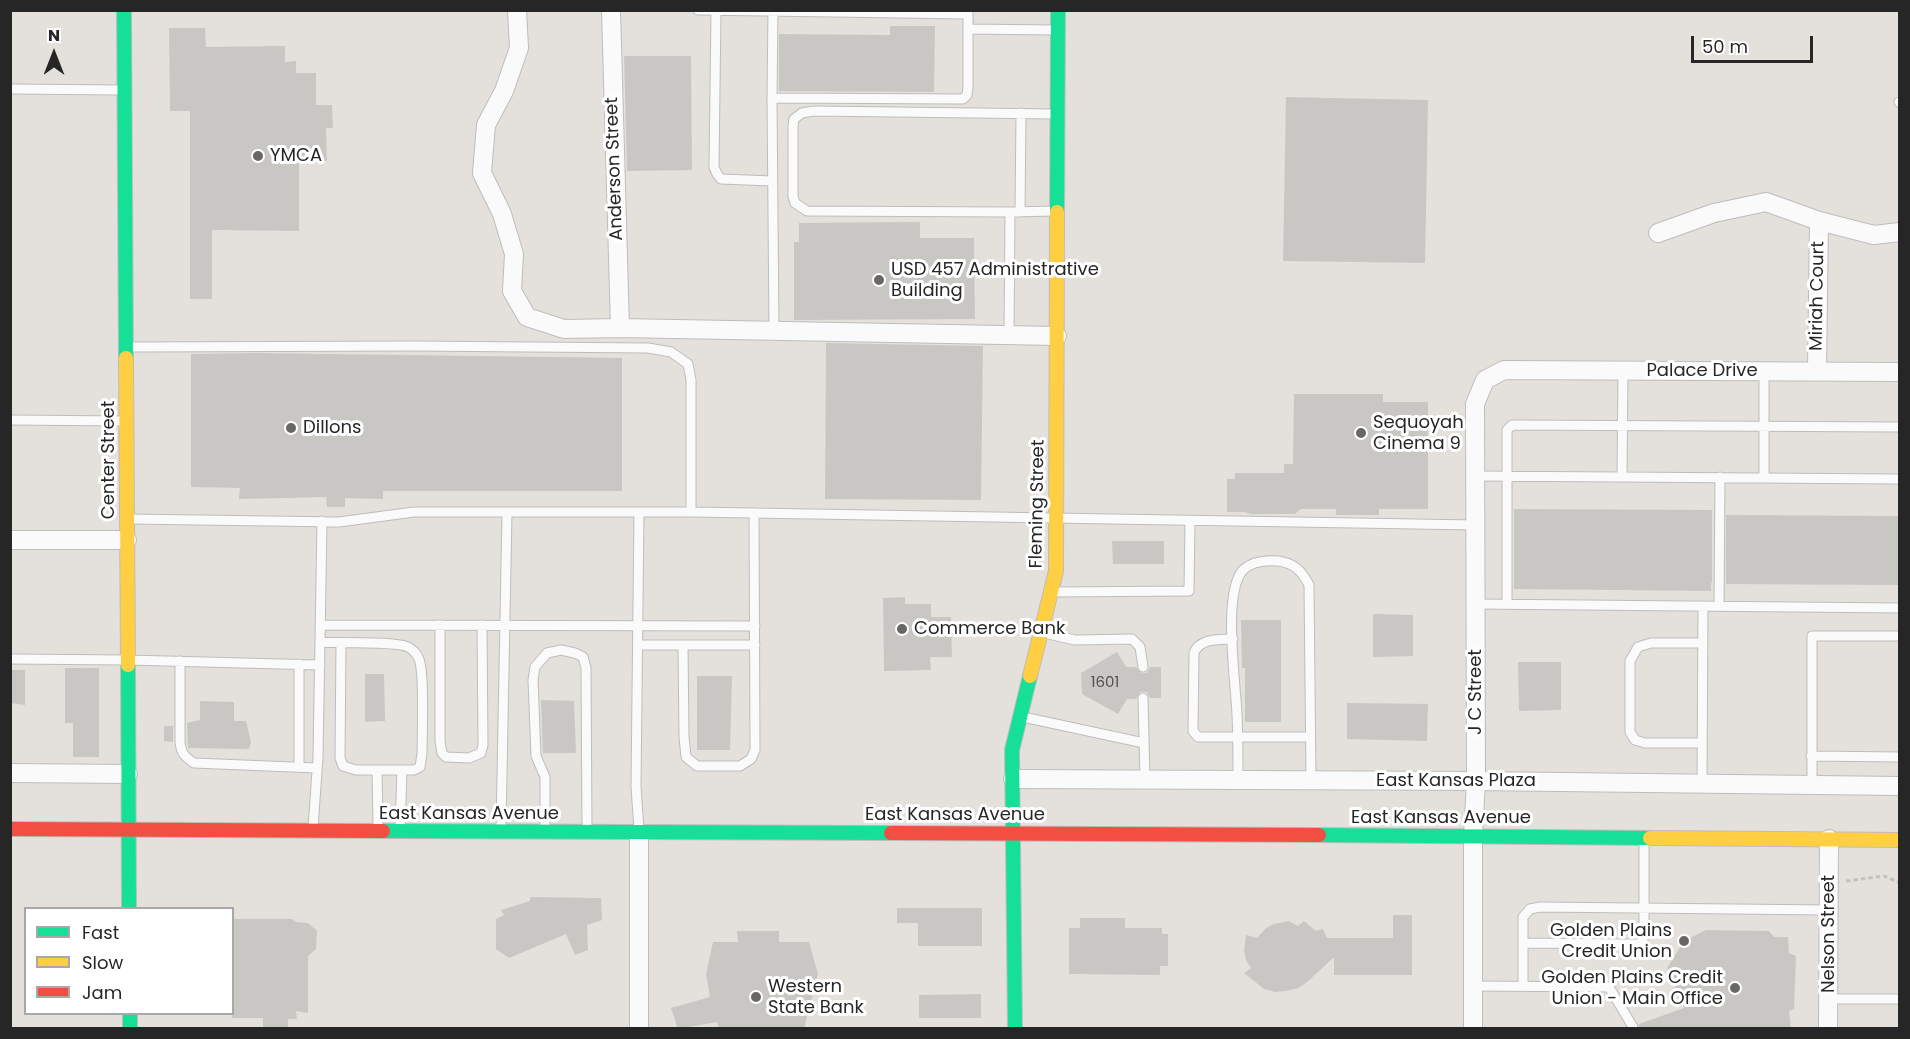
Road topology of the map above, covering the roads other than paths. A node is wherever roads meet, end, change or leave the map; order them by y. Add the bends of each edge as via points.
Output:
1 (124, 10) edge
2 (518, 10) edge
3 (611, 10) edge
4 (698, 10) edge
5 (1058, 10) edge
6 (716, 11) edge
7 (773, 11) edge
8 (968, 12) edge
9 (968, 29) junction
10 (1058, 30) junction
11 (10, 89) edge
12 (124, 90) junction
13 (772, 98) junction
14 (1021, 113) junction
15 (1058, 114) junction
16 (772, 181) junction
17 (1057, 211) junction
18 (1015, 212) junction
19 (1819, 221) junction
20 (1899, 232) edge
21 (1658, 233) dead end
22 (620, 328) junction
23 (774, 331) junction
24 (1009, 335) junction
25 (1057, 336) junction
26 (126, 347) junction
27 (1504, 370) joint
28 (1623, 371) junction
29 (1764, 372) junction
30 (1817, 372) junction
31 (1899, 372) edge
32 (10, 420) edge
33 (127, 421) junction
34 (1623, 425) junction
35 (1764, 426) junction
36 (1899, 428) edge
37 (1475, 476) junction
38 (1507, 476) junction
39 (1622, 476) junction
40 (1720, 477) junction
41 (1764, 478) junction
42 (1899, 479) edge
43 (507, 512) junction
44 (639, 512) junction
45 (691, 512) junction
46 (754, 513) junction
47 (1056, 518) junction
48 (127, 519) junction
49 (322, 521) junction
50 (1190, 521) junction
51 (1476, 525) junction
52 (10, 540) edge
53 (127, 540) junction
54 (1051, 592) junction
55 (1476, 604) junction
56 (1507, 604) junction
57 (1703, 606) junction
58 (1719, 606) junction
59 (1899, 608) edge
60 (320, 624) junction
61 (440, 624) junction
62 (482, 624) junction
63 (505, 624) junction
64 (638, 625) junction
65 (755, 626) junction
66 (1041, 632) junction
67 (1899, 636) edge
68 (1233, 639) junction
69 (320, 642) junction
70 (341, 643) junction
71 (1703, 643) junction
72 (638, 645) junction
73 (683, 645) junction
74 (755, 645) junction
75 (10, 659) edge
76 (127, 660) junction
77 (180, 662) junction
78 (299, 664) junction
79 (320, 665) junction
80 (1143, 667) dead end
81 (1143, 698) dead end
82 (483, 708) junction
83 (504, 708) junction
84 (1020, 717) junction
85 (1238, 737) junction
86 (1310, 737) junction
87 (1144, 743) junction
88 (1702, 743) junction
89 (1811, 756) junction
90 (1899, 757) edge
91 (299, 767) junction
92 (317, 768) junction
93 (377, 770) junction
94 (402, 770) junction
95 (10, 773) edge
96 (128, 774) junction
97 (1013, 779) junction
98 (1145, 779) junction
99 (1238, 780) junction
100 (1311, 780) junction
101 (1476, 781) junction
102 (1702, 783) junction
103 (1812, 785) junction
104 (1899, 786) edge
105 (10, 829) edge
106 (128, 830) junction
107 (313, 831) junction
108 (378, 831) junction
109 (400, 831) junction
110 (501, 832) junction
111 (545, 832) junction
112 (587, 832) junction
113 (639, 833) junction
114 (1014, 833) junction
115 (1473, 836) junction
116 (1644, 837) junction
117 (1829, 839) junction
118 (1899, 840) edge
119 (129, 907) edge
120 (1644, 908) junction
121 (1829, 910) junction
122 (1524, 943) junction
123 (1473, 986) junction
124 (1523, 986) junction
125 (1828, 999) junction
126 (1899, 999) edge
127 (1633, 1027) dead end
128 (639, 1029) edge
129 (1015, 1029) edge
130 (1473, 1029) edge
131 (1828, 1029) edge

1 - 12 street, Center Street
2 - 22 street via 519,48 504,91 486,125 482,173 502,214 514,254 512,291 527,317 564,329
3 - 22 street, Anderson Street
4 - 6 lane
5 - 10 street, Fleming Street
6 - 7 lane
6 - 16 lane via 714,167 721,179
7 - 8 lane
7 - 13 lane
8 - 9 lane
9 - 10 lane
9 - 13 lane via 968,87 963,99
10 - 15 street, Fleming Street
11 - 12 lane
12 - 26 street, Center Street
13 - 16 lane
14 - 15 lane
14 - 18 lane
14 - 18 lane via 814,111 801,113 793,126 793,196 795,203 807,212
15 - 17 street, Fleming Street
16 - 23 lane
17 - 18 lane
17 - 25 street, Fleming Street
18 - 24 lane
19 - 20 street, Miriah Court via 1874,235
19 - 21 street, Miriah Court via 1766,202 1714,213
19 - 30 street, Miriah Court
22 - 23 street
23 - 24 street
24 - 25 street
25 - 47 street, Fleming Street
26 - 33 street, Center Street
26 - 45 lane via 648,348 671,352 688,363 691,380
27 - 28 street, Palace Drive
27 - 37 street, J C Street via 1485,380 1475,404
28 - 29 street, Palace Drive
28 - 34 lane
29 - 30 street, Palace Drive
29 - 35 lane
30 - 31 street, Palace Drive
32 - 33 lane
33 - 48 street, Center Street
34 - 35 lane
34 - 38 lane via 1512,425 1507,430
34 - 39 lane
35 - 36 lane
35 - 41 lane
37 - 38 lane
37 - 51 street, J C Street
38 - 39 lane
38 - 56 lane
39 - 40 lane
40 - 41 lane
40 - 58 lane
41 - 42 lane
43 - 44 lane
43 - 49 lane via 414,512
43 - 63 lane
44 - 45 lane
44 - 64 lane
45 - 46 lane
46 - 47 lane
46 - 65 lane
47 - 50 lane
47 - 54 street, Fleming Street via 1056,571
48 - 49 lane
48 - 53 street, Center Street
49 - 60 lane
50 - 51 lane
50 - 54 lane via 1189,591
51 - 55 street, J C Street
52 - 53 street
53 - 76 street, Center Street
54 - 66 street, Fleming Street
55 - 56 lane
55 - 101 street, J C Street
56 - 57 lane
57 - 58 lane
57 - 71 lane
58 - 59 lane
60 - 61 lane
60 - 69 lane
61 - 62 lane
61 - 82 lane via 440,741 446,757 469,758 481,753
62 - 63 lane
62 - 82 lane
63 - 64 lane
63 - 83 lane
64 - 65 lane
64 - 72 lane
65 - 74 lane
66 - 80 lane via 1075,640 1132,639 1140,647
66 - 84 street, Fleming Street
67 - 89 lane via 1812,636
68 - 85 lane
68 - 85 lane via 1197,645 1193,731 1198,737
68 - 86 lane via 1232,601 1243,570 1259,561 1279,561 1304,574 1309,585
69 - 70 lane
69 - 79 lane
70 - 93 lane via 340,758 343,766
70 - 94 lane via 408,646 419,657 422,762 414,770
71 - 88 lane
71 - 88 lane via 1651,643 1638,647 1630,661 1630,732 1635,740
72 - 73 lane
72 - 113 lane
73 - 74 lane
73 - 74 lane via 686,757 697,766 740,766 751,759 755,750
75 - 76 lane
76 - 77 lane
76 - 96 street, Center Street
77 - 78 lane
77 - 91 lane via 180,749 185,757 194,763
78 - 79 lane
78 - 91 lane
79 - 92 lane
81 - 87 lane
82 - 83 lane
83 - 110 lane
84 - 87 lane
84 - 97 street, Fleming Street via 1012,750
85 - 86 lane
85 - 99 lane
86 - 100 lane
87 - 98 lane
88 - 102 lane
89 - 90 lane
89 - 103 lane
91 - 92 lane
92 - 107 lane
93 - 94 lane
93 - 108 lane
94 - 109 lane
95 - 96 street
96 - 106 street, Center Street
97 - 98 street, East Kansas Plaza
97 - 114 street, Fleming Street
98 - 99 street, East Kansas Plaza
99 - 100 street, East Kansas Plaza
100 - 101 street, East Kansas Plaza
101 - 102 street, East Kansas Plaza
101 - 115 street, J C Street
102 - 103 street, East Kansas Plaza
103 - 104 street, East Kansas Plaza
105 - 106 street, East Kansas Avenue
106 - 107 street, East Kansas Avenue
106 - 119 street, Center Street
107 - 108 street, East Kansas Avenue
108 - 109 street, East Kansas Avenue
109 - 110 street, East Kansas Avenue
110 - 111 street, East Kansas Avenue
111 - 112 street, East Kansas Avenue
111 - 112 lane via 544,777 536,756 533,680 535,667 547,653 561,650 583,657 586,668
112 - 113 street, East Kansas Avenue
113 - 114 street, East Kansas Avenue
113 - 128 street
114 - 115 street, East Kansas Avenue
114 - 129 street, Fleming Street
115 - 116 street, East Kansas Avenue
115 - 123 street, J C Street
116 - 117 street, East Kansas Avenue
116 - 120 lane
117 - 118 street, East Kansas Avenue
117 - 121 street, Nelson Street
120 - 121 lane
120 - 122 lane via 1530,909 1523,916
120 - 122 lane via 1643,940 1639,944
121 - 125 street, Nelson Street
122 - 124 lane
123 - 124 lane
123 - 130 street, J C Street
124 - 127 lane via 1609,987
125 - 126 lane
125 - 131 street, Nelson Street

